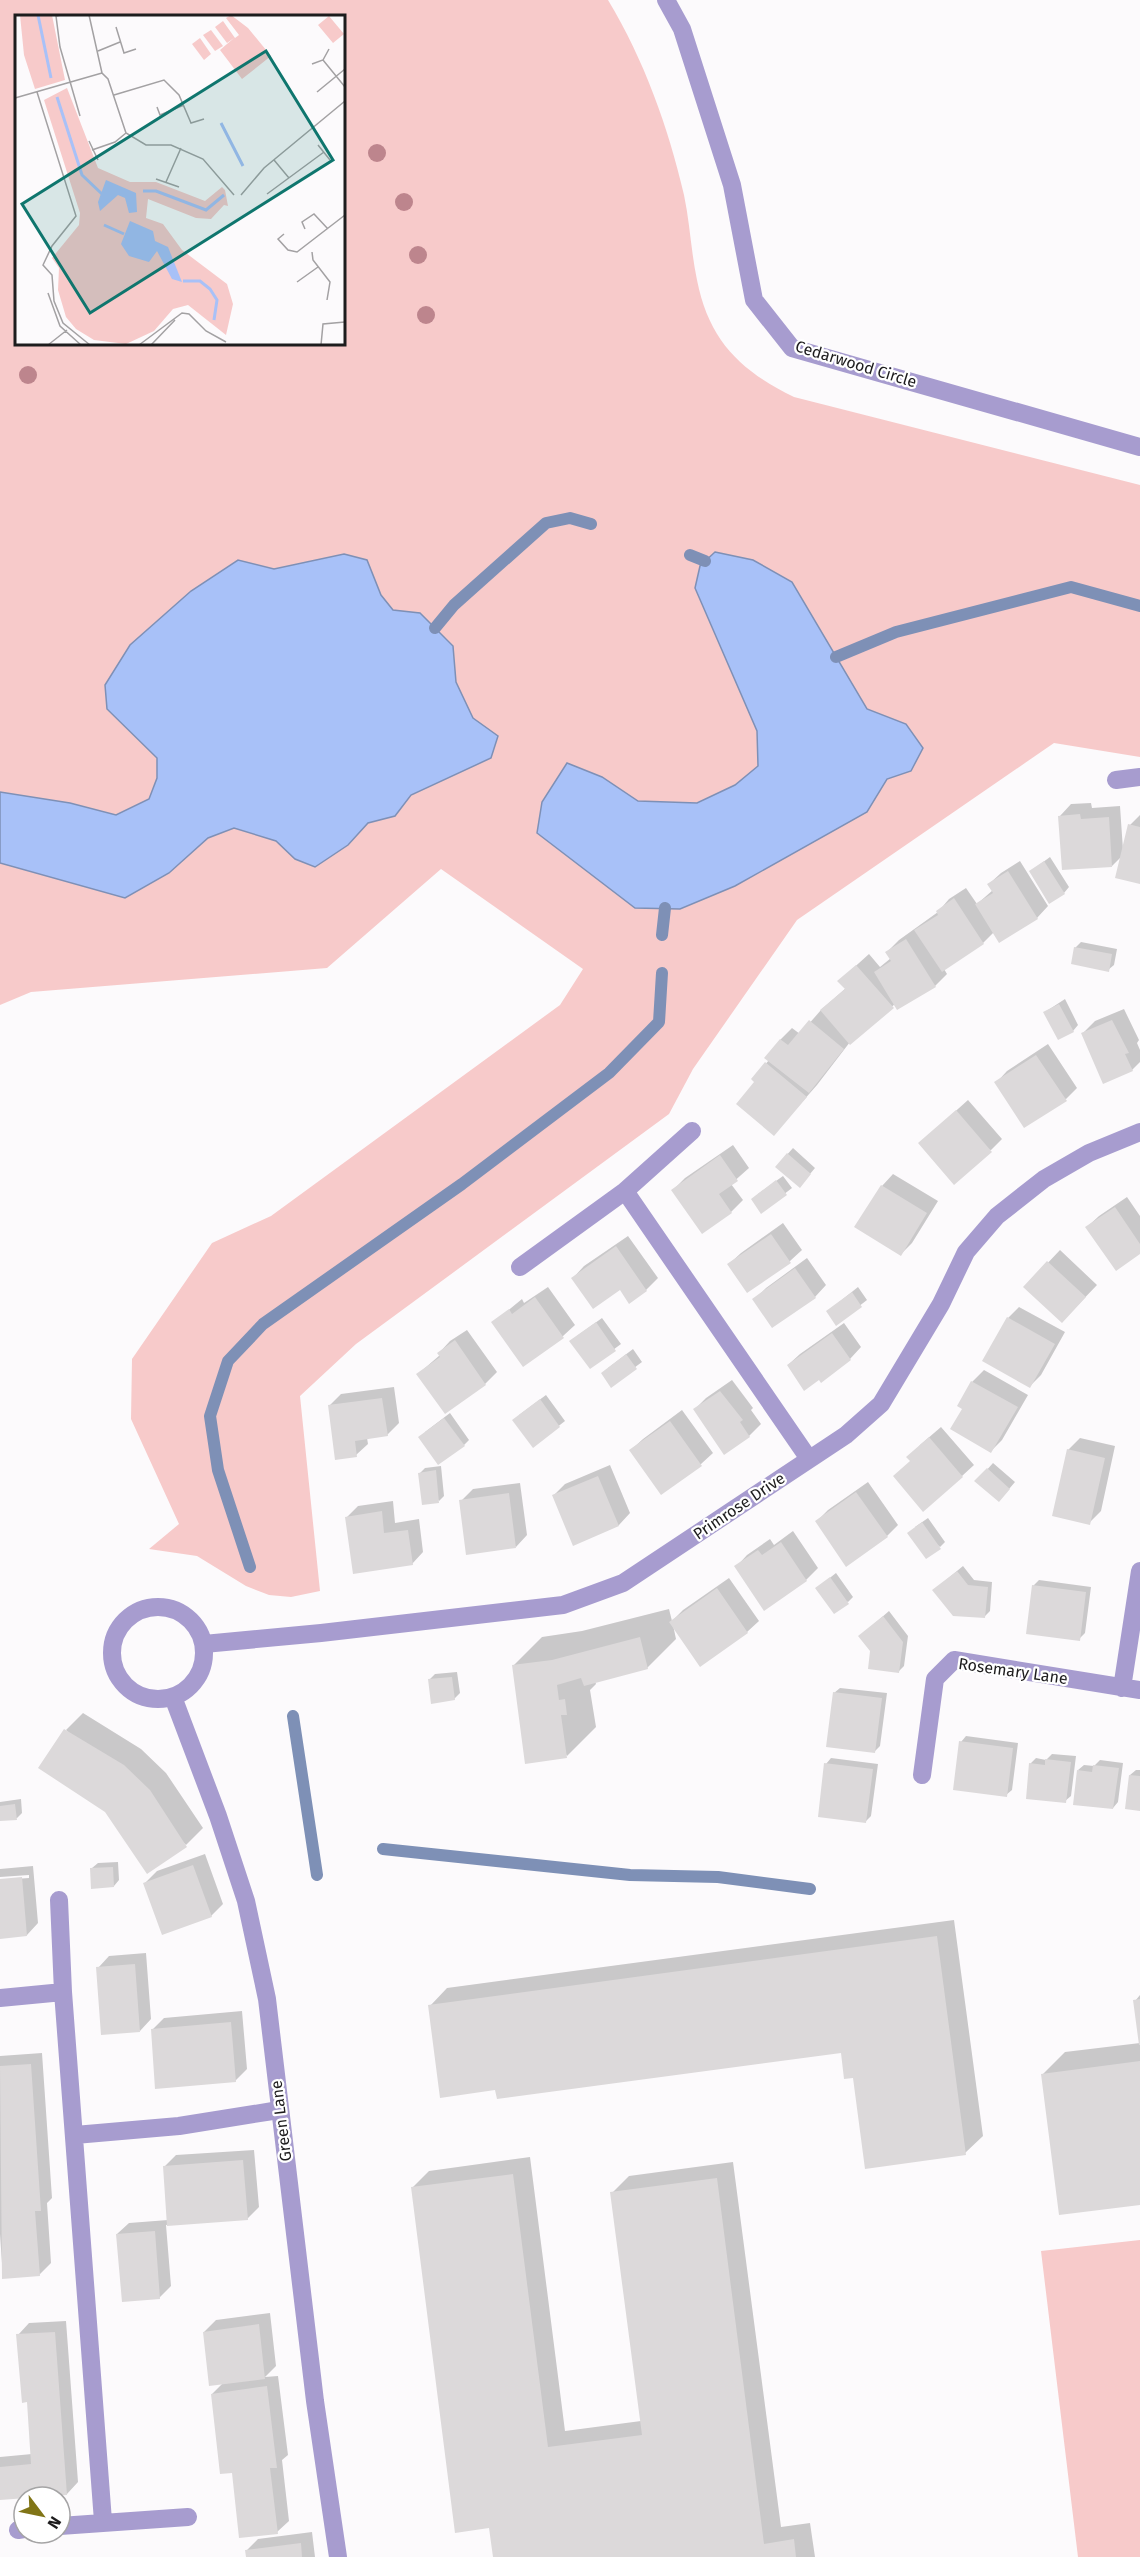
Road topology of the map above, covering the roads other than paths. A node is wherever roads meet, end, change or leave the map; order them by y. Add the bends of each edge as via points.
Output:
1 (666, 0) edge
2 (1140, 447) edge
3 (1140, 777) edge
4 (1116, 780) dead end
5 (692, 1131) dead end
6 (1140, 1132) edge
7 (625, 1191) junction
8 (520, 1267) dead end
9 (809, 1459) junction
10 (1140, 1571) edge
11 (204, 1644) junction
12 (1131, 1689) edge
13 (173, 1697) junction
14 (922, 1775) dead end
15 (59, 1900) dead end
16 (63, 1992) junction
17 (0, 1998) edge
18 (279, 2110) junction
19 (75, 2135) junction
20 (188, 2517) dead end
21 (104, 2521) junction
22 (72, 2525) edge
23 (338, 2557) edge

1 - 2 street, Cedarwood Circle via 682,29 732,185 754,300 792,348
3 - 4 street
5 - 7 street
6 - 9 street, Primrose Drive via 1089,1153 1044,1179 997,1216 966,1252 941,1304 881,1404 846,1435
7 - 8 street
7 - 9 street
9 - 11 street, Primrose Drive via 623,1583 562,1605
10 - 12 street, Rosemary Lane
11 - 13 street via 204,1661 198,1676
11 - 13 street via 196,1625 181,1612 161,1606 141,1609 130,1616 113,1639 112,1659 119,1678 134,1692 153,1699
12 - 14 street, Rosemary Lane via 954,1660 935,1679
13 - 18 street, Green Lane via 246,1901 267,1999
15 - 16 street
16 - 17 street
16 - 19 street
18 - 19 street via 179,2126
18 - 23 street, Green Lane
19 - 21 street
20 - 21 street
21 - 22 street

